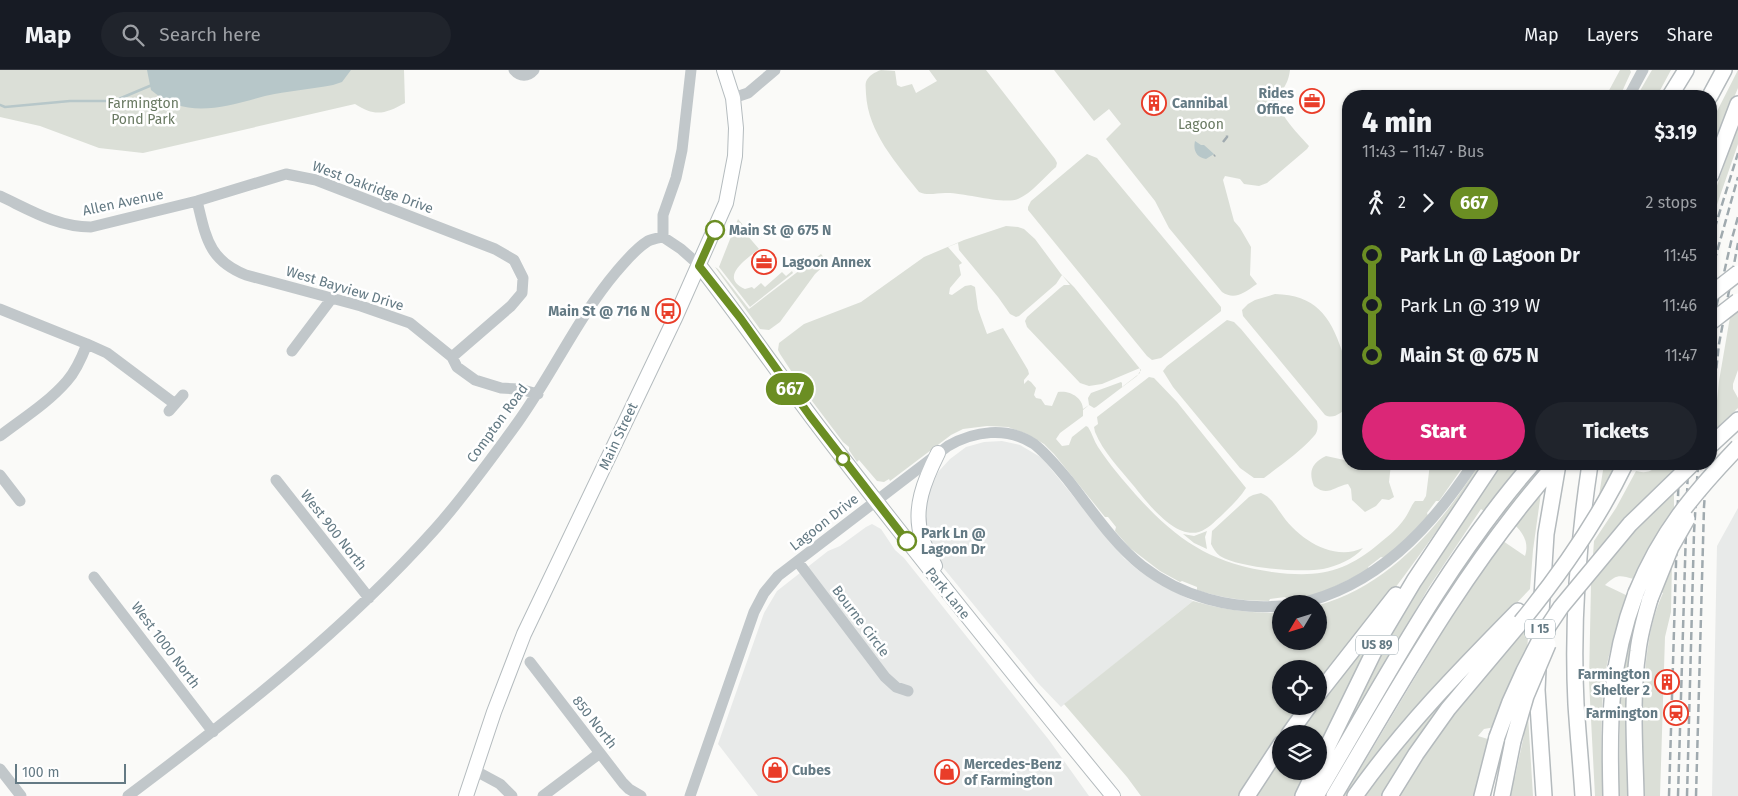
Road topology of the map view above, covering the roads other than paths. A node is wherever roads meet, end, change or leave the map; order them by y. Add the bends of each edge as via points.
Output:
1 (514, 70) edge
2 (534, 70) edge
3 (691, 70) edge
4 (724, 70) edge
5 (775, 70) edge
6 (1643, 70) edge
7 (1688, 70) edge
8 (1724, 70) edge
9 (1632, 90) edge
10 (1674, 90) edge
11 (1679, 90) edge
12 (1713, 90) edge
13 (733, 98) junction
14 (1738, 104) edge
15 (1717, 159) edge
16 (0, 196) edge
17 (197, 201) junction
18 (663, 237) junction
19 (699, 266) junction
20 (1738, 273) edge
21 (1717, 289) edge
22 (332, 298) junction
23 (1738, 301) edge
24 (3, 314) edge
25 (1717, 317) edge
26 (87, 344) junction
27 (292, 351) dead end
28 (452, 357) junction
29 (538, 394) junction
30 (176, 403) dead end
31 (1738, 420) edge
32 (0, 436) edge
33 (1717, 439) edge
34 (1738, 447) edge
35 (938, 453) junction
36 (1717, 469) edge
37 (1469, 470) edge
38 (1488, 470) edge
39 (1527, 470) edge
40 (1552, 470) edge
41 (1556, 470) edge
42 (1589, 470) edge
43 (1622, 470) edge
44 (1686, 470) edge
45 (1716, 470) edge
46 (0, 475) edge
47 (276, 480) dead end
48 (20, 501) dead end
49 (876, 501) junction
50 (1447, 531) junction
51 (798, 562) junction
52 (94, 577) dead end
53 (1584, 580) junction
54 (1326, 595) edge
55 (369, 598) junction
56 (953, 600) junction
57 (1272, 607) edge
58 (1520, 617) junction
59 (530, 662) dead end
60 (1327, 683) edge
61 (908, 691) dead end
62 (213, 732) junction
63 (1327, 748) edge
64 (600, 753) junction
65 (1272, 758) edge
66 (0, 769) edge
67 (474, 770) junction
68 (1311, 780) edge
69 (16, 794) edge
70 (128, 796) edge
71 (466, 796) edge
72 (512, 796) edge
73 (543, 796) edge
74 (639, 796) edge
75 (690, 796) edge
76 (1113, 796) edge
77 (1247, 796) edge
78 (1303, 796) edge
79 (1316, 796) edge
80 (1334, 796) edge
81 (1355, 796) edge
82 (1390, 796) edge
83 (1482, 796) edge
84 (1502, 796) edge
85 (1544, 796) edge
86 (1583, 796) edge
87 (1611, 796) edge
88 (1636, 796) edge

1 - 2 street via 520,75
3 - 18 street via 682,150 663,215
4 - 13 main road, Main Street
5 - 13 street via 748,93
6 - 9 street
7 - 10 highway
7 - 11 highway
8 - 12 highway
13 - 19 main road, Main Street via 736,128 732,180 726,203
14 - 15 highway
16 - 17 street, Allen Avenue via 74,227 91,227
17 - 22 street, West Bayview Drive via 210,247 231,269 246,276
17 - 28 street, West Oakridge Drive via 286,174 316,180 495,249 514,260 523,278 522,293
18 - 19 street
18 - 29 street, Compton Road via 649,241 631,254 602,289
19 - 49 main road, Park Lane
19 - 67 main road, Main Street via 524,634
20 - 21 highway, bridge
22 - 27 street
22 - 28 street, West Bayview Drive via 410,323
23 - 25 highway, bridge
24 - 26 street
26 - 30 street via 106,353
26 - 32 street via 67,381
28 - 29 street, West Bayview Drive via 457,367 475,380
29 - 55 street, Compton Road via 436,528
31 - 33 highway
34 - 36 highway, bridge
34 - 88 highway, bridge via 1679,532 1650,599 1636,666
35 - 49 street, Lagoon Drive
35 - 56 main road via 921,493 919,524 924,546
35 - 57 street, Lagoon Drive via 977,433 1012,434 1033,444 1051,460 1116,540 1142,566 1166,582 1198,597 1233,606
37 - 54 street via 1425,527 1387,561 1357,582
38 - 50 highway, US 89
39 - 79 highway via 1486,522 1428,607
40 - 80 highway via 1500,532 1450,602
41 - 85 highway, I 15 via 1546,534 1537,690
42 - 86 highway via 1582,516 1576,602 1576,703
43 - 58 highway, bridge via 1550,586
44 - 53 highway, bridge via 1630,524
45 - 87 highway, bridge via 1680,512 1652,558 1623,631 1612,684 1609,724
46 - 48 street
47 - 55 street, West 900 North
49 - 51 street, Lagoon Drive
49 - 56 main road, Park Lane
50 - 60 highway
50 - 63 highway, US 89 via 1383,633
51 - 61 street, Bourne Circle via 885,677 896,687
51 - 75 street, Lagoon Drive via 771,584 759,601
52 - 62 street, West 1000 North
53 - 83 highway, bridge via 1561,607 1537,645 1510,702
53 - 84 highway, bridge via 1536,670 1513,741
55 - 62 street, Compton Road
56 - 76 main road, Park Lane
58 - 81 highway via 1418,716
58 - 82 highway via 1448,709
59 - 64 street, 850 North
62 - 70 street, Compton Road
64 - 73 street
64 - 74 street, 850 North via 623,783
65 - 77 highway
66 - 69 street
67 - 71 main road, Main Street
67 - 72 street via 500,784
68 - 78 highway

